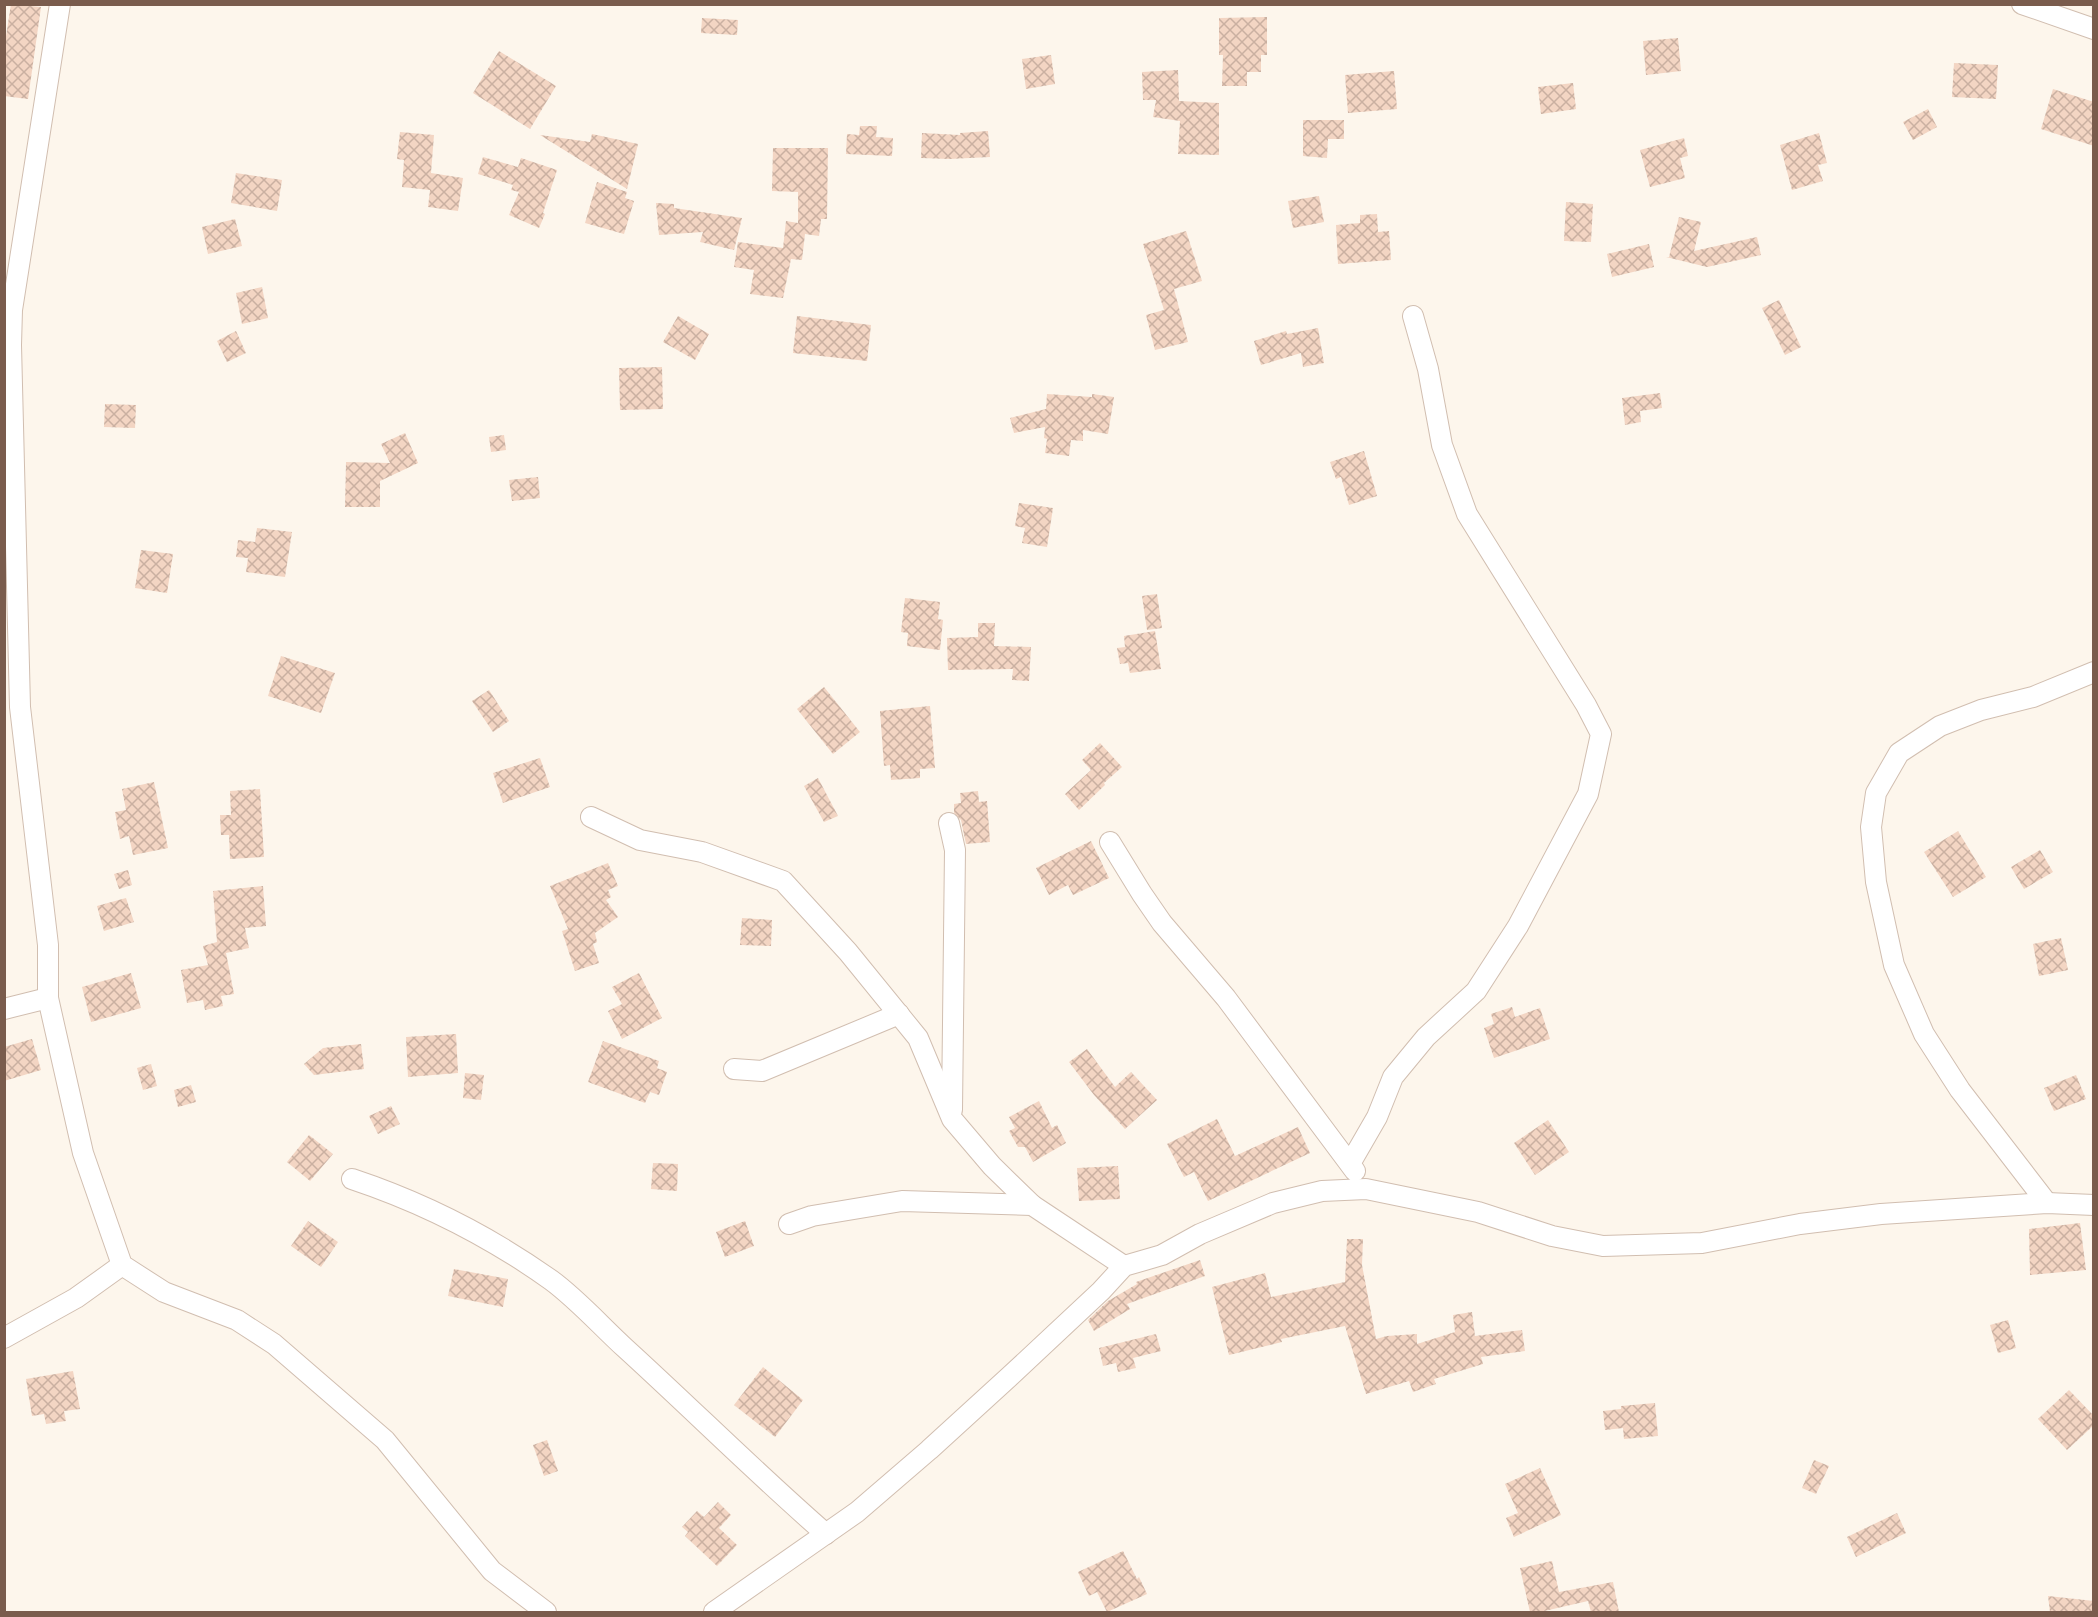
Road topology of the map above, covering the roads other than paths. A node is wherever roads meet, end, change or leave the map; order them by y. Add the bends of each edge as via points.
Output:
1 (60, 4) edge
2 (2022, 4) edge
3 (2094, 29) edge
4 (1413, 316) dead end
5 (8, 346) edge
6 (2094, 672) edge
7 (591, 817) dead end
8 (949, 823) dead end
9 (1110, 842) dead end
10 (48, 998) junction
11 (4, 1009) edge
12 (899, 1014) junction
13 (734, 1070) dead end
14 (952, 1119) junction
15 (1351, 1162) junction
16 (352, 1179) dead end
17 (1365, 1189) junction
18 (2047, 1203) junction
19 (1032, 1205) junction
20 (2094, 1205) edge
21 (789, 1224) dead end
22 (122, 1265) junction
23 (1124, 1266) junction
24 (4, 1338) edge
25 (826, 1534) junction
26 (546, 1612) edge
27 (714, 1612) edge

1 - 5 street
2 - 3 street
4 - 15 street via 1428,369 1442,445 1467,514 1601,734 1588,794 1518,926 1476,991 1426,1037 1393,1077 1377,1117
5 - 10 street via 20,707 48,945
6 - 18 street via 2033,697 1981,710 1940,726 1899,753 1876,793 1871,827 1876,882 1894,965 1924,1034 1960,1090
7 - 12 street via 640,840 702,852 783,881
8 - 14 street via 955,850
9 - 15 street via 1162,923 1226,998
10 - 11 street
10 - 22 street via 83,1153
12 - 13 street via 762,1071
12 - 14 street via 918,1038
14 - 19 street
15 - 17 street
16 - 25 street via 399,1195 487,1238 553,1282
17 - 18 street via 1478,1212 1552,1236 1604,1246 1702,1243 1800,1224 1881,1214
17 - 23 street via 1322,1191 1273,1203 1162,1255
18 - 20 street
19 - 21 street via 902,1201 812,1216
19 - 23 street
22 - 24 street via 76,1298
22 - 26 street via 164,1292 237,1320 282,1351 385,1440 492,1571
23 - 25 street via 929,1450
25 - 27 street

